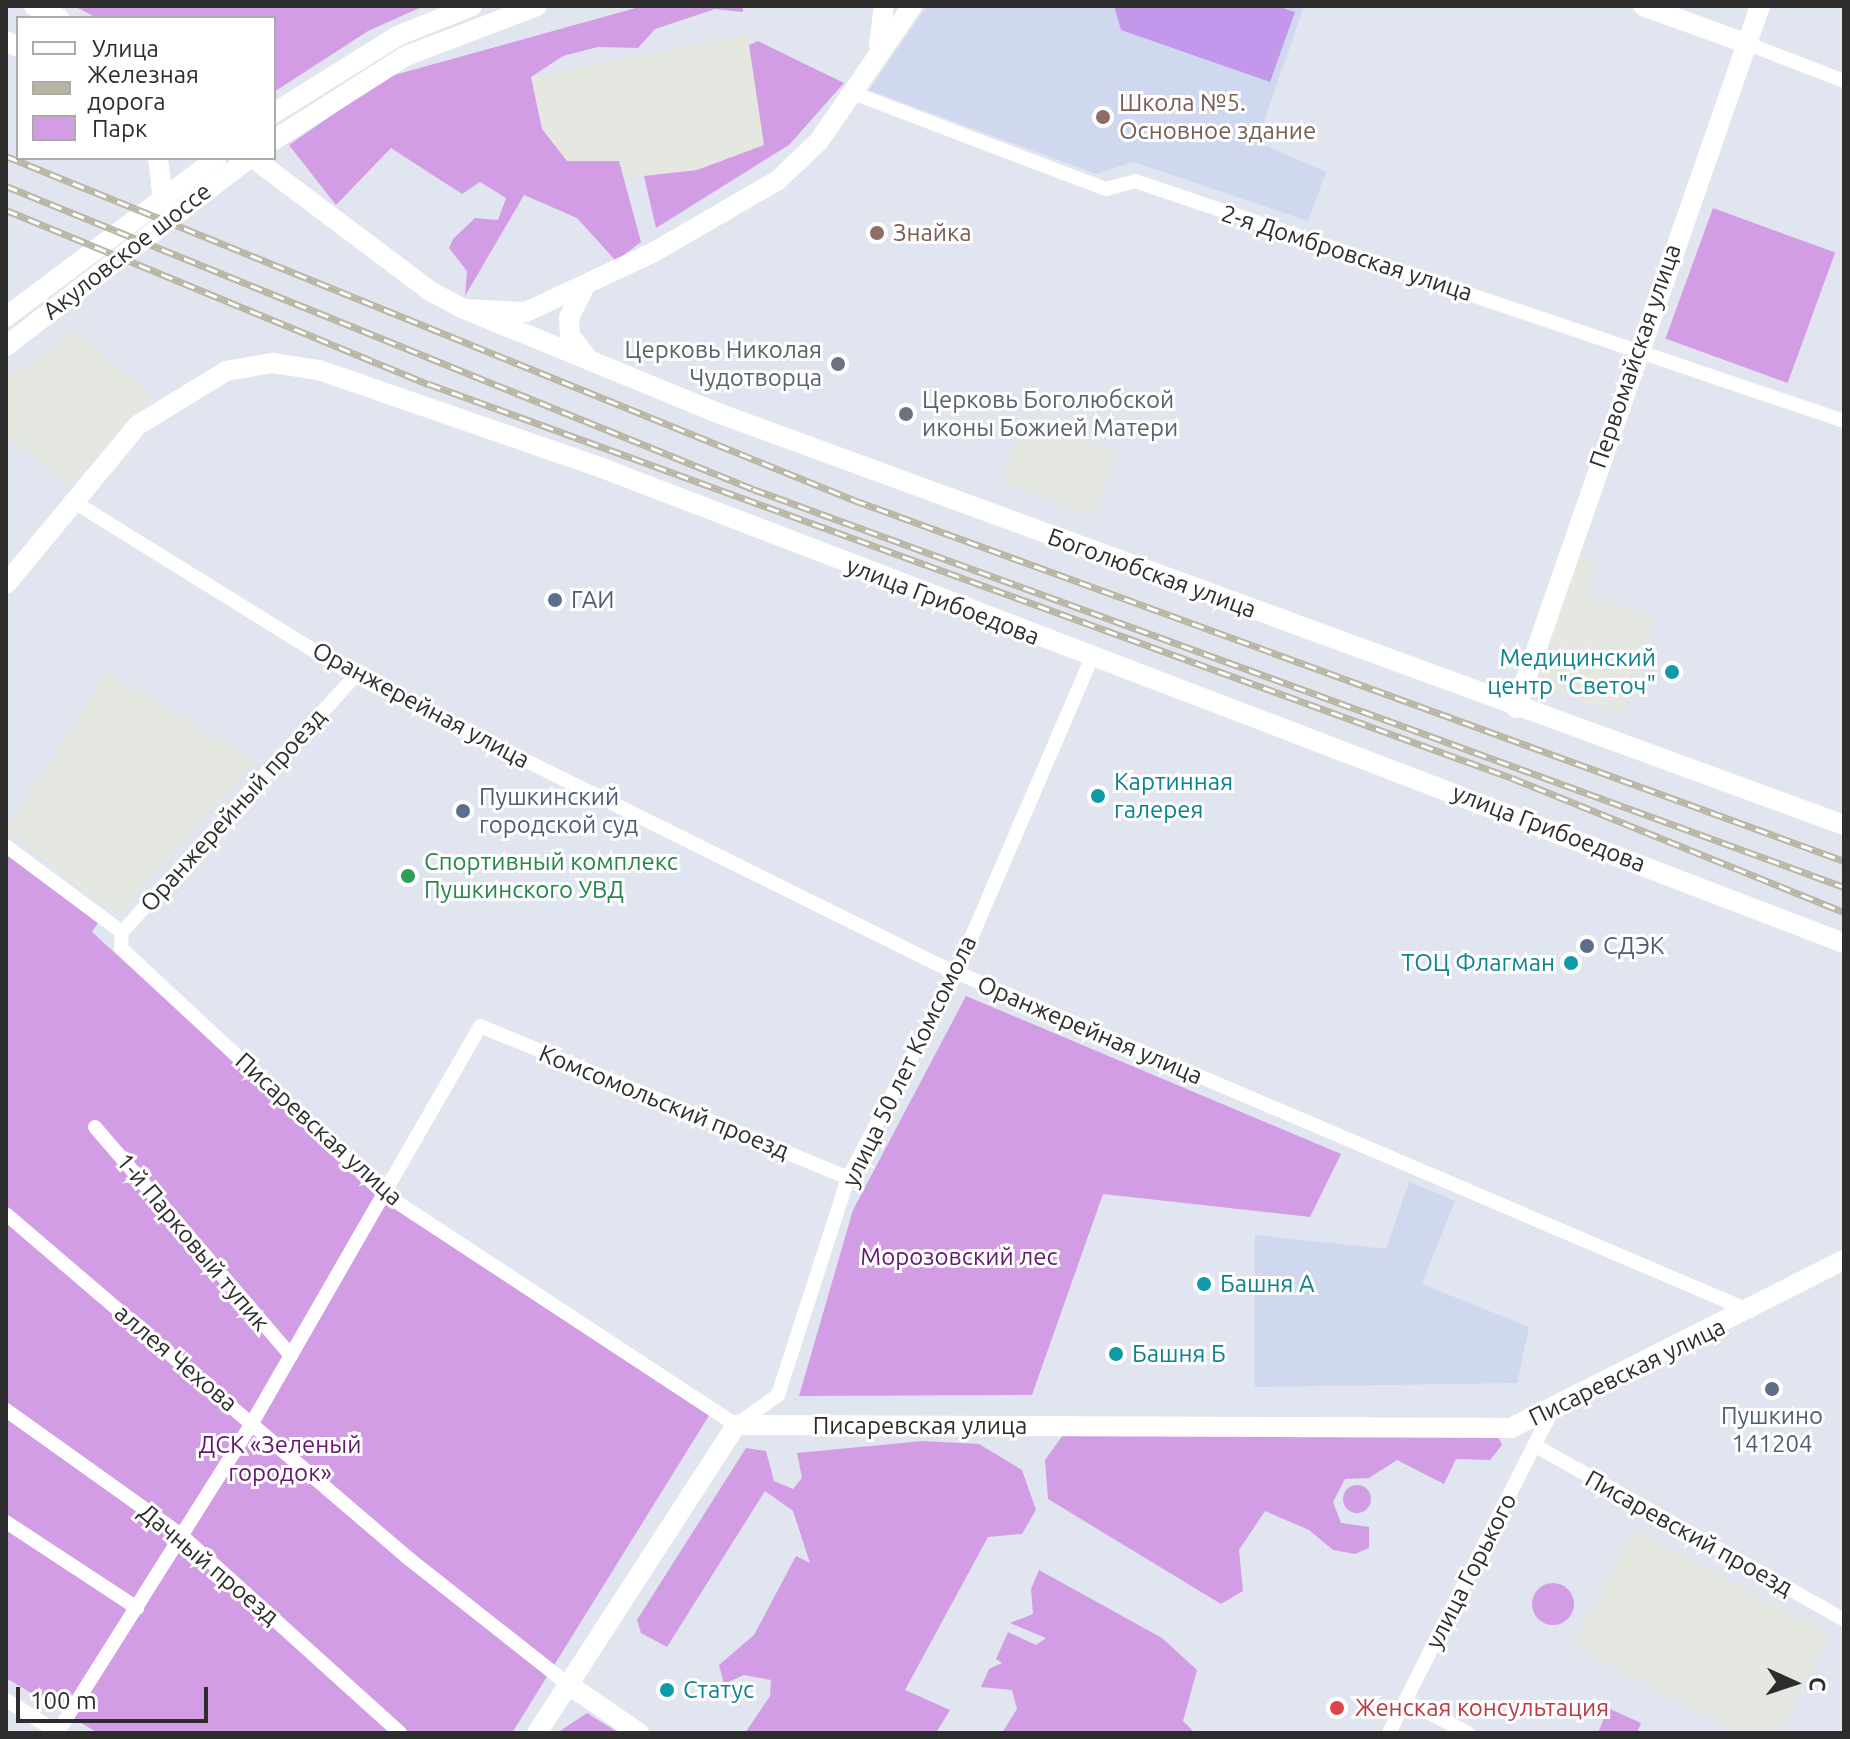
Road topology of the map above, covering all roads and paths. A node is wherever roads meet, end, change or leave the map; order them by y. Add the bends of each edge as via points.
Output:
1 (34, 6) edge
2 (472, 6) edge
3 (537, 6) edge
4 (884, 6) edge
5 (912, 6) edge
6 (1643, 6) edge
7 (1760, 6) edge
8 (55, 16) edge
9 (1748, 44) junction
10 (879, 50) junction
11 (1844, 81) edge
12 (853, 93) junction
13 (276, 112) edge
14 (276, 139) edge
15 (158, 160) edge
16 (214, 160) edge
17 (248, 160) edge
18 (253, 160) edge
19 (163, 200) junction
20 (585, 286) junction
21 (464, 309) junction
22 (6, 317) edge
23 (6, 346) edge
24 (1636, 349) junction
25 (586, 356) junction
26 (1844, 421) edge
27 (71, 500) junction
28 (6, 584) edge
29 (1091, 659) junction
30 (355, 676) junction
31 (1516, 708) junction
32 (1844, 825) edge
33 (6, 846) edge
34 (122, 932) junction
35 (1844, 943) edge
36 (121, 948) joint
37 (956, 973) junction
38 (95, 1127) dead end
39 (848, 1178) junction
40 (386, 1195) junction
41 (6, 1214) edge
42 (1844, 1260) edge
43 (1751, 1311) junction
44 (291, 1356) junction
45 (1553, 1409) junction
46 (6, 1410) edge
47 (252, 1423) junction
48 (736, 1425) junction
49 (1534, 1445) junction
50 (6, 1522) edge
51 (181, 1535) junction
52 (137, 1608) junction
53 (1844, 1620) edge
54 (569, 1685) junction
55 (6, 1700) edge
56 (1406, 1701) junction
57 (58, 1733) edge
58 (400, 1733) edge
59 (537, 1733) edge
60 (639, 1733) edge
61 (1389, 1733) edge
62 (1468, 1733) edge

1 - 8 street
2 - 13 street via 397,36
3 - 14 street via 406,56
4 - 10 street
5 - 10 street
6 - 9 street
7 - 9 street, Первомайская улица
9 - 11 street
9 - 24 street, Первомайская улица
10 - 12 street
12 - 20 street via 778,180
12 - 24 street, 2-я Домбровская улица via 1106,189 1135,181
15 - 19 street
16 - 19 street, Акуловское шоссе
17 - 23 street, Акуловское шоссе
18 - 21 street, Боголюбская улица via 304,201
19 - 22 street, Акуловское шоссе
20 - 21 street via 526,312
20 - 25 street via 569,317 570,336
21 - 25 street, Боголюбская улица
24 - 26 street, 2-я Домбровская улица
24 - 31 street, Первомайская улица
25 - 31 street, Боголюбская улица via 715,412
27 - 28 street, улица Грибоедова
27 - 29 street, улица Грибоедова via 138,425 202,382 255,364 288,365 377,385
27 - 30 street, Оранжерейная улица
29 - 35 street, улица Грибоедова
29 - 37 street, улица 50 лет Комсомола
30 - 34 street, Оранжерейный проезд
30 - 37 street, Оранжерейная улица
31 - 32 street, Боголюбская улица
33 - 34 street
34 - 36 street, Оранжерейный проезд
36 - 40 street, Писаревская улица
37 - 39 street, улица 50 лет Комсомола
37 - 43 street, Оранжерейная улица
38 - 44 street, 1-й Парковый тупик
39 - 40 street, Комсомольский проезд via 480,1026
39 - 48 street, улица 50 лет Комсомола via 778,1395
40 - 44 street
40 - 48 street, Писаревская улица
41 - 47 street, аллея Чехова
42 - 43 street, Писаревская улица
43 - 45 street, Писаревская улица
44 - 47 street
45 - 48 street, Писаревская улица via 1511,1428
45 - 49 street, улица Горького
46 - 51 street, Дачный проезд
47 - 51 street
47 - 54 street, аллея Чехова
48 - 54 street, улица 50 лет Комсомола
49 - 53 street, Писаревский проезд
49 - 56 street, улица Горького
50 - 52 street
51 - 52 street
51 - 58 street, Дачный проезд
52 - 57 street
54 - 59 street, улица 50 лет Комсомола
54 - 60 street
55 - 57 street
56 - 61 street, улица Горького
56 - 62 street

